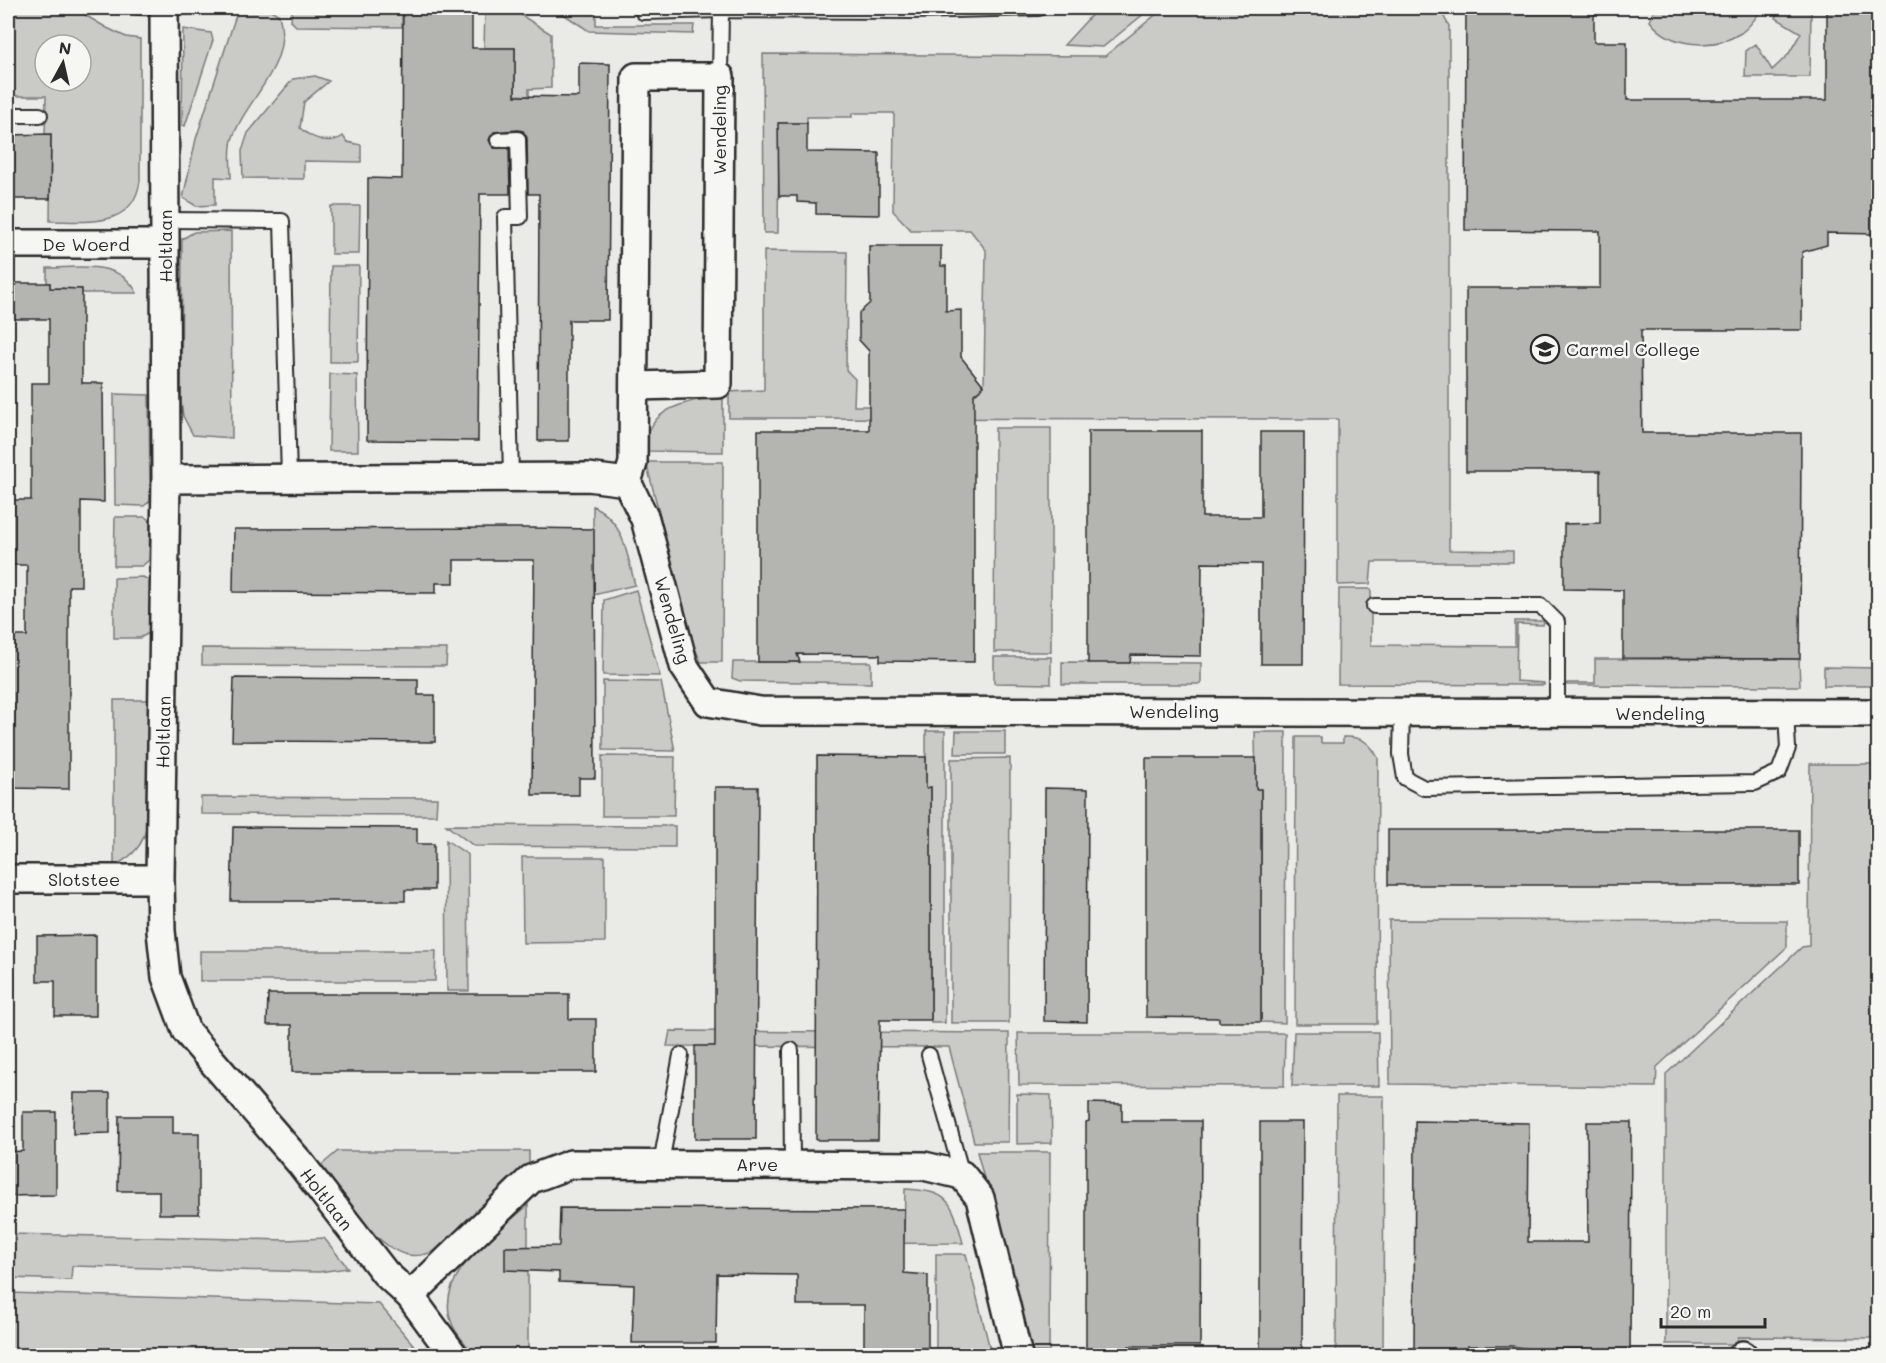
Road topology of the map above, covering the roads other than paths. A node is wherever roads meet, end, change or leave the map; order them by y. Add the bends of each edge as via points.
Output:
1 (164, 8) edge
2 (644, 8) edge
3 (1039, 8) edge
4 (771, 9) edge
5 (721, 10) junction
6 (720, 77) junction
7 (8, 115) edge
8 (40, 116) dead end
9 (498, 140) dead end
10 (165, 232) junction
11 (8, 244) edge
12 (634, 386) junction
13 (512, 477) junction
14 (289, 478) junction
15 (166, 479) junction
16 (627, 482) junction
17 (1374, 606) dead end
18 (1402, 712) junction
19 (1557, 712) junction
20 (1878, 713) edge
21 (1786, 714) junction
22 (8, 879) edge
23 (160, 879) junction
24 (791, 1050) dead end
25 (681, 1055) dead end
26 (929, 1055) dead end
27 (660, 1164) junction
28 (792, 1165) junction
29 (962, 1175) junction
30 (410, 1296) junction
31 (454, 1356) edge
32 (1018, 1356) edge

1 - 10 street, Holtlaan
2 - 5 lane via 644,12
3 - 4 lane
4 - 5 lane
5 - 6 lane
6 - 12 street, Wendeling via 718,384
6 - 12 street, Wendeling via 636,77
7 - 8 lane
9 - 13 lane via 518,139 520,217 505,217
10 - 11 street, De Woerd
10 - 14 lane via 282,221
10 - 15 street, Holtlaan
12 - 16 street, Wendeling via 633,463
13 - 14 street
13 - 16 street via 588,477
14 - 15 street
15 - 23 street, Holtlaan
16 - 18 street, Wendeling via 645,519 684,666 708,702 760,711
17 - 19 lane via 1541,606 1557,622
18 - 19 street, Wendeling
18 - 21 lane via 1405,778 1424,788 1755,783 1779,772 1788,748
19 - 21 street, Wendeling
20 - 21 street, Wendeling
22 - 23 street, Slotstee
23 - 30 street, Holtlaan via 166,977 186,1031 300,1164 385,1273
24 - 28 lane
25 - 27 lane
26 - 29 lane
27 - 28 street, Arve
27 - 30 street, Arve via 571,1164 531,1179
28 - 29 street, Arve via 924,1166
29 - 32 street via 980,1198
30 - 31 street, Holtlaan

